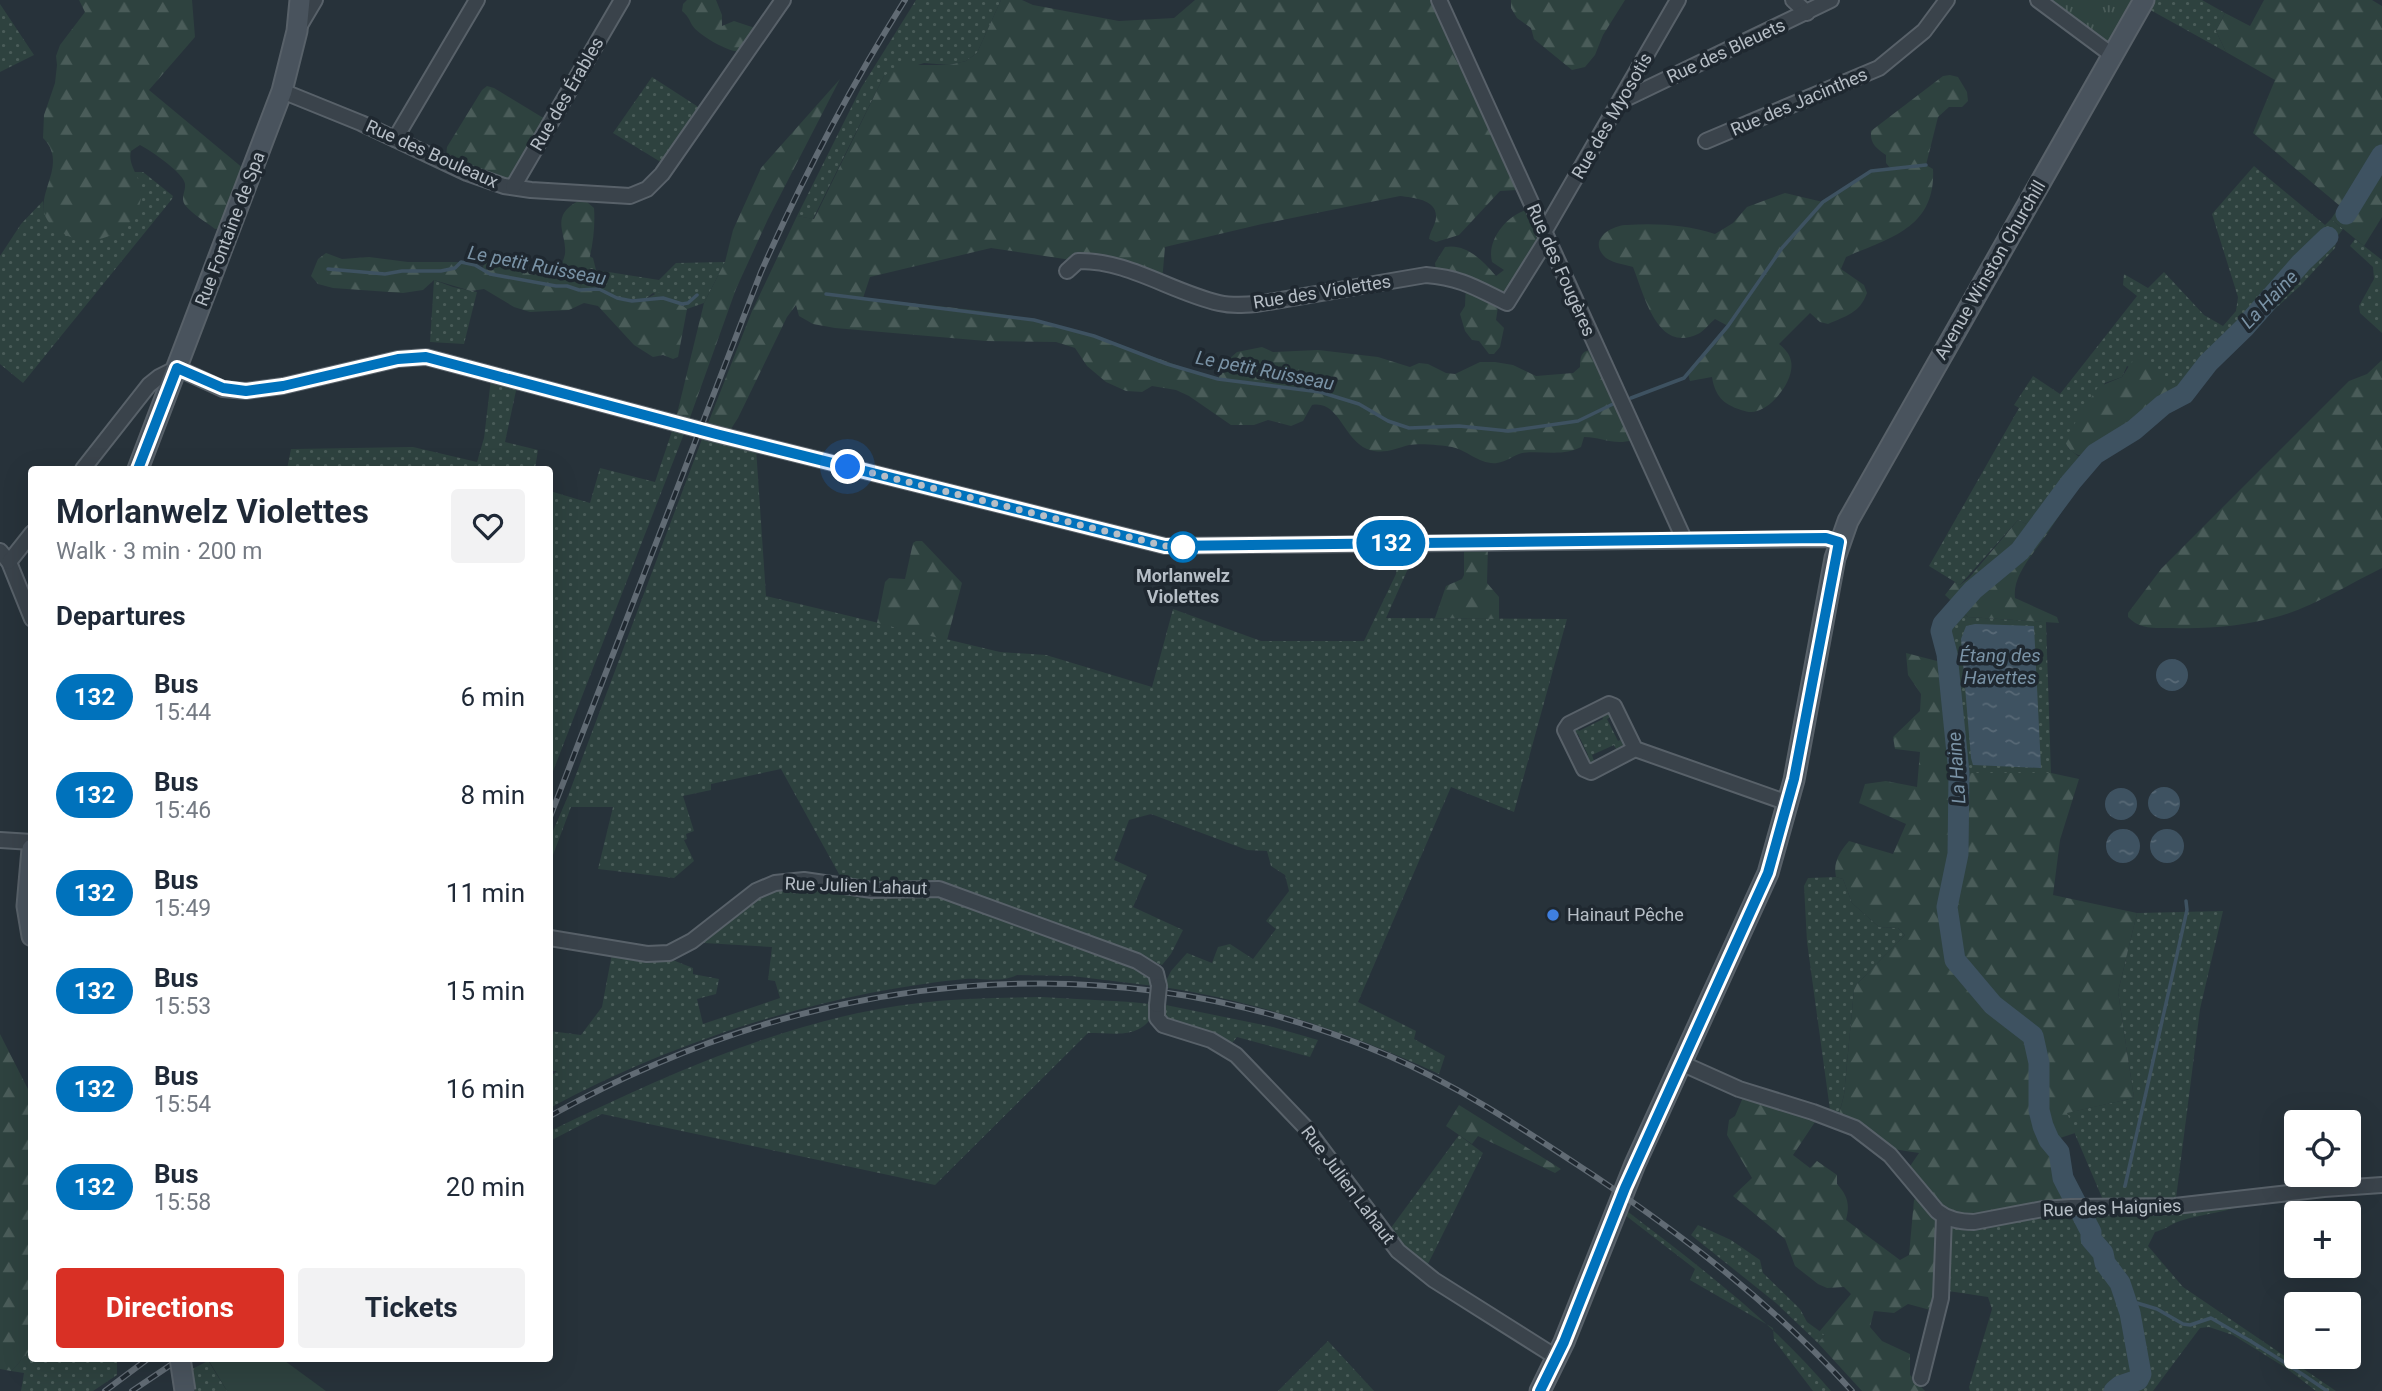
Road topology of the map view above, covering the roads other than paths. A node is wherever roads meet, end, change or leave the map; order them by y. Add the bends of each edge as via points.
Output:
1 (300, 0) edge
2 (315, 0) edge
3 (477, 0) edge
4 (622, 0) edge
5 (783, 0) edge
6 (1439, 0) edge
7 (1678, 0) edge
8 (1793, 0) edge
9 (1830, 0) edge
10 (1947, 0) edge
11 (2038, 0) edge
12 (2144, 0) edge
13 (1807, 13) junction
14 (297, 31) junction
15 (2112, 55) junction
16 (282, 91) junction
17 (1621, 101) junction
18 (395, 139) junction
19 (1706, 141) dead end
20 (513, 187) junction
21 (1546, 236) junction
22 (1067, 271) dead end
23 (177, 368) junction
24 (85, 466) edge
25 (139, 466) edge
26 (28, 536) edge
27 (1684, 539) junction
28 (1839, 542) junction
29 (4, 556) edge
30 (28, 610) edge
31 (1635, 748) junction
32 (1788, 803) junction
33 (0, 840) edge
34 (28, 842) edge
35 (28, 895) edge
36 (28, 912) edge
37 (553, 938) edge
38 (1681, 1063) junction
39 (2382, 1185) edge
40 (1944, 1217) junction
41 (1556, 1357) junction
42 (181, 1362) edge
43 (1922, 1378) dead end
44 (185, 1391) edge
45 (1540, 1391) edge

1 - 14 street, Rue Fontaine de Spa
2 - 14 street
3 - 18 street
4 - 20 street, Rue des Érables
5 - 20 street, Rue des Bouleaux via 669,166 646,188 630,196
6 - 21 street, Rue des Fougères
7 - 17 street, Rue des Myosotis
8 - 13 street
9 - 13 street, Rue des Bleuets
10 - 19 street, Rue des Jacinthes via 1924,31 1879,68
11 - 15 street
12 - 15 street, Avenue Winston Churchill
13 - 17 street, Rue des Bleuets
14 - 16 street, Rue Fontaine de Spa
15 - 28 street, Avenue Winston Churchill
16 - 18 street, Rue des Bouleaux
16 - 23 street, Rue Fontaine de Spa
17 - 21 street, Rue des Myosotis
18 - 20 street, Rue des Bouleaux via 473,176
21 - 22 street, Rue des Violettes via 1507,303 1466,282 1441,276 1235,305 1096,261 1078,261
21 - 27 street, Rue des Fougères
23 - 24 street via 149,385
23 - 25 street, Rue Fontaine de Spa
23 - 27 street via 223,388 246,391 398,359 437,358 716,434 1165,546
26 - 29 street
27 - 28 street via 1826,538
28 - 32 street, Avenue Winston Churchill
29 - 30 street
31 - 31 street via 1591,772 1584,769 1565,730 1609,704
31 - 32 street
32 - 38 street, Avenue Winston Churchill via 1765,879
33 - 34 street
35 - 36 street
37 - 41 street, Rue Julien Lahaut, bridge via 647,954 669,953 692,941 756,891 775,883 804,880 881,890 932,888 1137,961 1156,973 1157,1017 1163,1025 1211,1040 1236,1055 1307,1128 1409,1261
38 - 40 street via 1738,1090 1855,1128 1890,1155
38 - 41 street, Avenue Winston Churchill
39 - 40 street, Rue des Haignies via 2175,1206 2043,1209 1974,1222
40 - 43 street via 1941,1298
41 - 45 street, Avenue Winston Churchill
42 - 44 street, bridge

